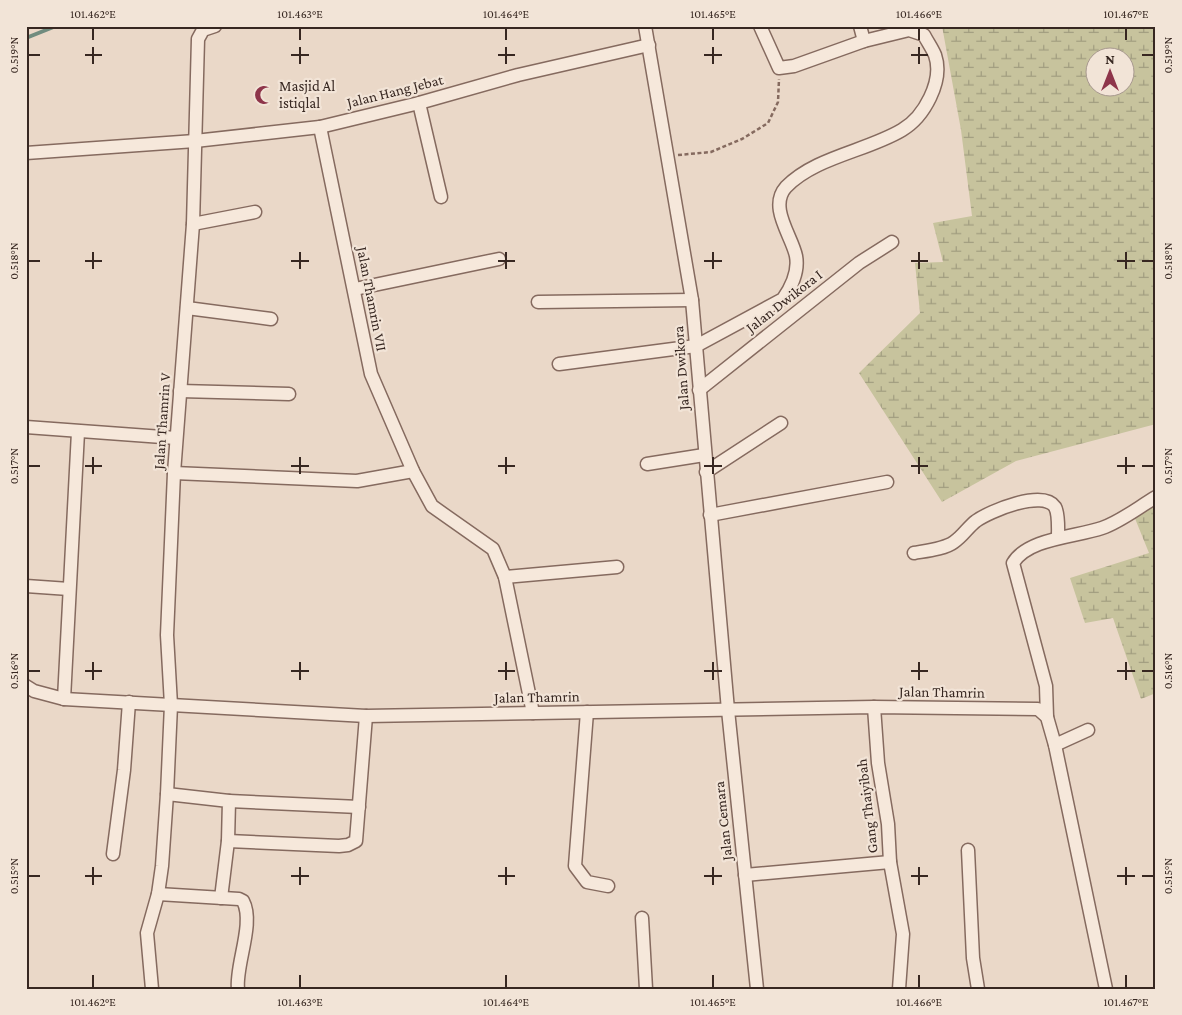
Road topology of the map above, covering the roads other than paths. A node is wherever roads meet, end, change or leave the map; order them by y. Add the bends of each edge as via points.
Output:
1 (215, 26) edge
2 (645, 26) edge
3 (760, 26) edge
4 (860, 26) edge
5 (864, 41) junction
6 (649, 45) junction
7 (419, 103) junction
8 (320, 127) junction
9 (195, 141) junction
10 (26, 153) edge
11 (441, 197) dead end
12 (256, 212) dead end
13 (193, 224) junction
14 (892, 242) dead end
15 (499, 259) dead end
16 (354, 289) junction
17 (692, 300) junction
18 (538, 302) dead end
19 (187, 308) junction
20 (271, 319) dead end
21 (696, 346) junction
22 (559, 364) dead end
23 (699, 390) junction
24 (180, 391) junction
25 (289, 394) dead end
26 (780, 423) dead end
27 (26, 427) edge
28 (78, 432) junction
29 (176, 438) junction
30 (704, 455) junction
31 (647, 464) dead end
32 (413, 471) junction
33 (706, 472) junction
34 (174, 473) junction
35 (887, 482) dead end
36 (1156, 497) edge
37 (710, 515) junction
38 (1058, 537) junction
39 (914, 554) dead end
40 (617, 567) dead end
41 (506, 577) junction
42 (26, 586) edge
43 (69, 589) junction
44 (26, 686) edge
45 (64, 699) junction
46 (129, 702) junction
47 (171, 705) junction
48 (874, 707) junction
49 (728, 710) junction
50 (587, 712) junction
51 (533, 713) junction
52 (366, 716) junction
53 (1047, 717) junction
54 (1088, 730) dead end
55 (1055, 745) junction
56 (167, 794) junction
57 (229, 801) junction
58 (359, 807) junction
59 (228, 841) junction
60 (968, 850) dead end
61 (112, 854) dead end
62 (890, 862) junction
63 (745, 876) junction
64 (608, 886) dead end
65 (158, 894) junction
66 (221, 898) junction
67 (642, 918) dead end
68 (152, 989) edge
69 (238, 989) edge
70 (646, 989) edge
71 (757, 989) edge
72 (899, 989) edge
73 (978, 989) edge
74 (1106, 989) edge

1 - 9 street, Jalan Thamrin V via 203,30 198,39
2 - 6 street, Jalan Dwikora
3 - 5 street via 779,68 794,66
4 - 5 street
5 - 21 street via 909,30 924,35 935,56 936,87 922,112 902,130 843,154 796,178 784,190 780,202 781,216 796,256 796,272 790,289 771,307
6 - 7 street, Jalan Hang Jebat via 518,75
6 - 17 street, Jalan Dwikora
7 - 8 street, Jalan Hang Jebat
7 - 11 street
8 - 9 street, Jalan Hang Jebat
8 - 16 street, Jalan Thamrin VII
9 - 10 street, Jalan Hang Jebat
9 - 13 street, Jalan Thamrin V
12 - 13 street
13 - 19 street, Jalan Thamrin V
14 - 23 street, Jalan Dwikora I via 859,263
15 - 16 street
16 - 32 street, Jalan Thamrin VII via 371,374
17 - 18 street
17 - 21 street, Jalan Dwikora
19 - 20 street
19 - 24 street, Jalan Thamrin V
21 - 22 street
21 - 23 street, Jalan Dwikora
23 - 30 street, Jalan Dwikora
24 - 25 street
24 - 29 street, Jalan Thamrin V
26 - 33 street
27 - 28 street
28 - 29 street
28 - 43 street
29 - 34 street, Jalan Thamrin V
30 - 31 street
30 - 33 street, Jalan Dwikora
32 - 34 street via 357,481
32 - 41 street, Jalan Thamrin VII via 432,506 493,548
33 - 37 street, Jalan Dwikora
34 - 47 street, Jalan Thamrin V via 168,635
35 - 37 street
36 - 38 street via 1102,528
37 - 49 street, Jalan Dwikora
38 - 39 street via 1056,508 1051,503 1018,503 986,514 953,544
38 - 53 street via 1018,555 1013,563 1046,686
40 - 41 street
41 - 51 street, Jalan Thamrin VII
42 - 43 street
43 - 45 street
44 - 45 street, Jalan Thamrin
45 - 46 street, Jalan Thamrin
46 - 47 street, Jalan Thamrin
46 - 61 street via 124,770
47 - 52 street, Jalan Thamrin
47 - 56 street, Jalan Thamrin V
48 - 49 street, Jalan Thamrin
48 - 53 street, Jalan Thamrin via 1038,709
48 - 62 street, Gang Thaiyibah
49 - 50 street, Jalan Thamrin
49 - 63 street, Jalan Cemara
50 - 51 street, Jalan Thamrin
50 - 64 street via 575,866 587,882
51 - 52 street, Jalan Thamrin
52 - 58 street
53 - 55 street
54 - 55 street
55 - 74 street
56 - 57 street
56 - 65 street, Jalan Thamrin V
57 - 58 street
57 - 59 street
58 - 59 street via 356,841 348,845
59 - 66 street
60 - 73 street via 973,958
62 - 63 street
62 - 72 street, Gang Thaiyibah via 903,934
63 - 71 street, Jalan Cemara
65 - 66 street
65 - 68 street, Jalan Thamrin V via 148,933
66 - 69 street via 238,899 245,904 244,956
67 - 70 street

